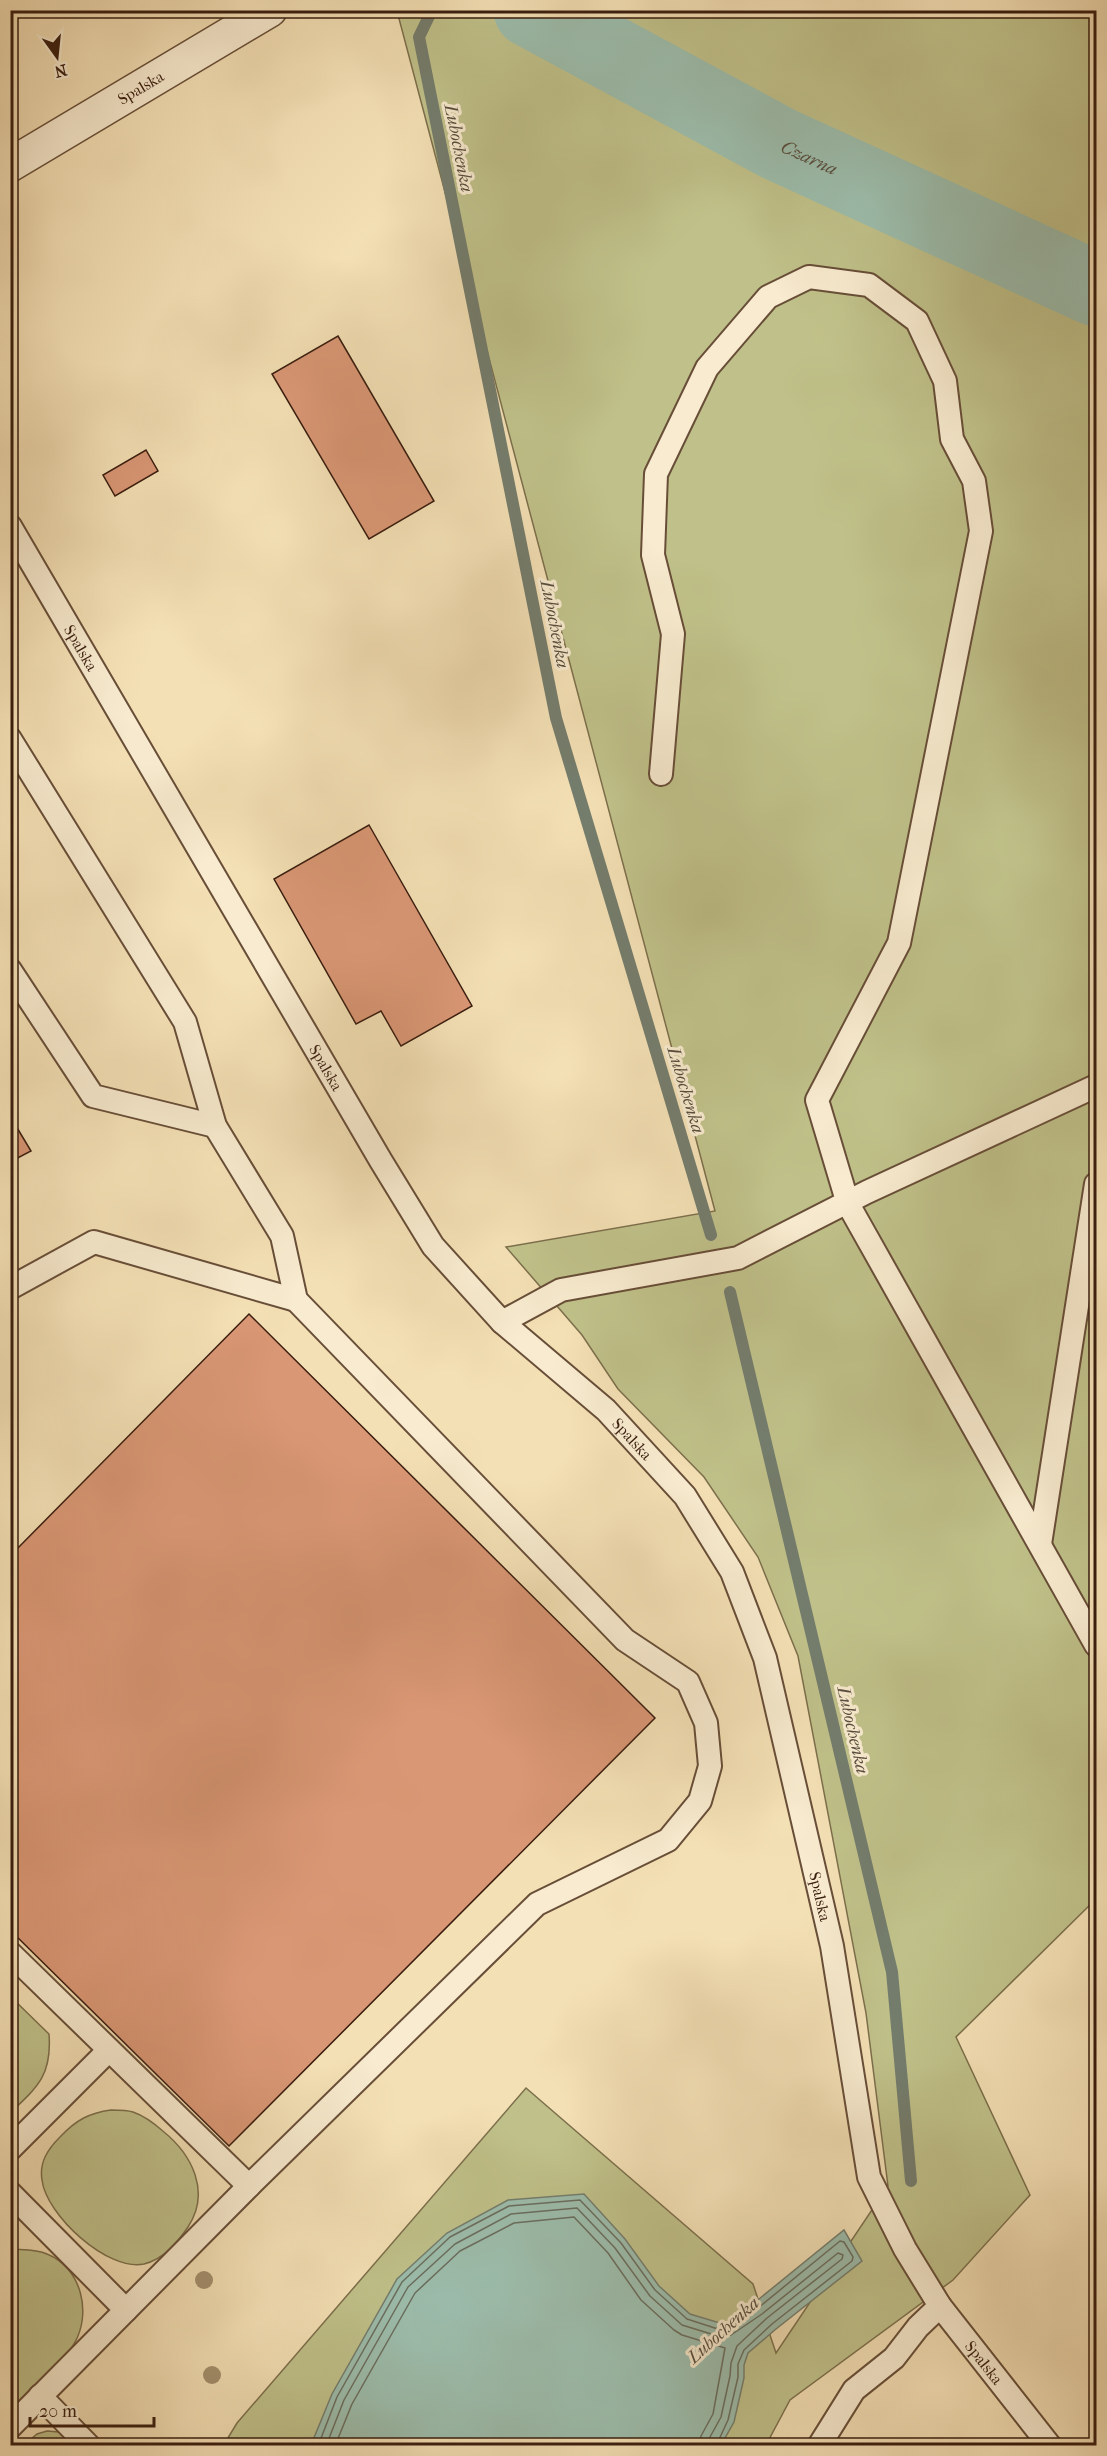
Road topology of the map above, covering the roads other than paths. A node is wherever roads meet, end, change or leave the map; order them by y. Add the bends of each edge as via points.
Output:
1 (270, 10) edge
2 (10, 165) edge
3 (10, 526) edge
4 (10, 739) edge
5 (661, 774) dead end
6 (10, 970) edge
7 (1096, 1086) edge
8 (215, 1126) junction
9 (1096, 1184) edge
10 (848, 1204) junction
11 (10, 1288) edge
12 (296, 1300) junction
13 (502, 1322) junction
14 (1040, 1544) junction
15 (1096, 1645) edge
16 (10, 1953) edge
17 (109, 2050) junction
18 (10, 2149) edge
19 (249, 2186) junction
20 (10, 2193) edge
21 (940, 2306) junction
22 (126, 2310) junction
23 (40, 2396) junction
24 (10, 2427) edge
25 (89, 2445) edge
26 (819, 2445) edge
27 (1050, 2445) edge

1 - 2 street, Spalska
3 - 13 lane, Spalska via 381,1161 434,1246
4 - 8 lane via 185,1022
5 - 10 lane via 673,634 653,555 656,474 707,368 768,297 809,278 869,285 917,321 945,381 952,439 974,481 981,531 898,943 817,1100
6 - 8 lane via 93,1096
7 - 10 lane
8 - 12 lane via 282,1236
9 - 14 lane
10 - 13 lane via 738,1258 561,1290
10 - 14 lane
11 - 12 lane via 94,1242
12 - 19 lane via 625,1640 688,1682 706,1723 710,1766 700,1801 668,1840 537,1904
13 - 21 lane, Spalska via 606,1410 685,1496 732,1572 765,1658 832,1946 869,2177 905,2249
14 - 15 lane
16 - 17 lane
17 - 18 lane
17 - 19 lane
19 - 22 lane
20 - 22 lane
21 - 26 lane via 894,2358 854,2391
21 - 27 lane, Spalska
22 - 23 lane
23 - 24 lane
23 - 25 lane

